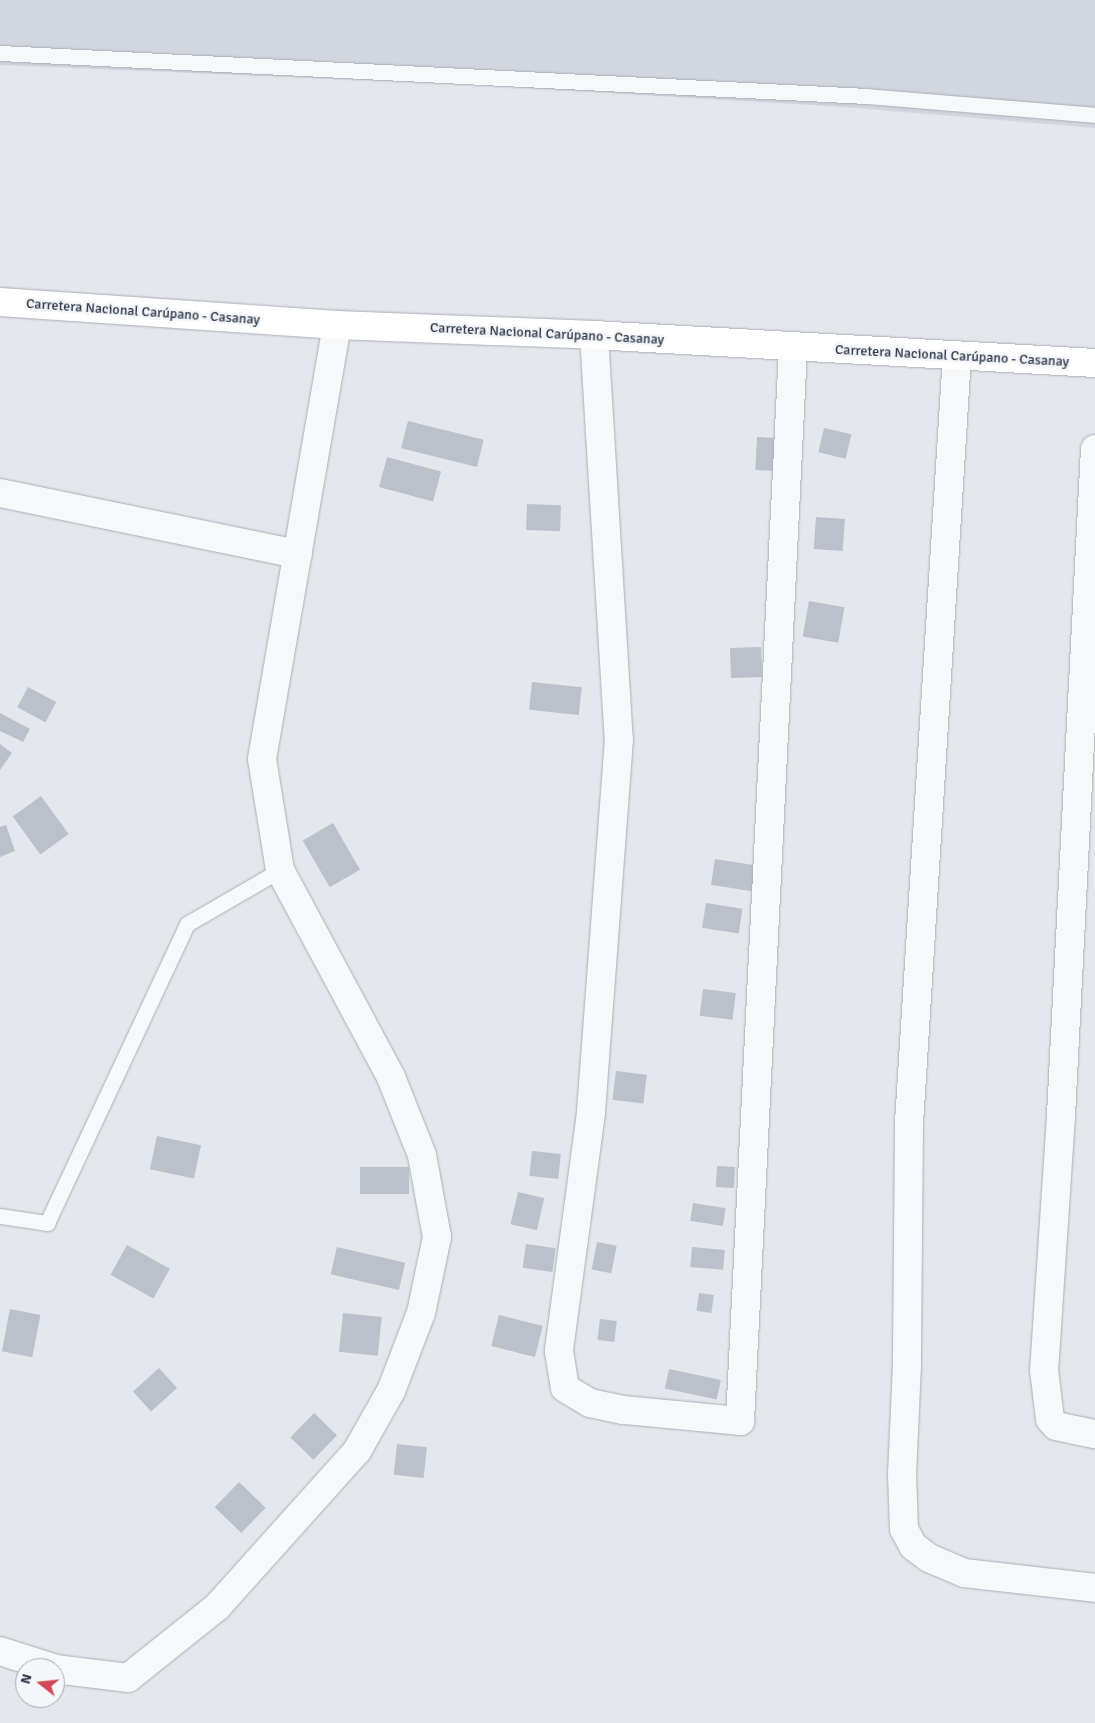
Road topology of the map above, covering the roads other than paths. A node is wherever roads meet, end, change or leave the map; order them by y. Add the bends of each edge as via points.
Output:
1 (0, 53) edge
2 (1095, 114) edge
3 (0, 302) edge
4 (337, 325) junction
5 (594, 335) junction
6 (793, 347) junction
7 (957, 356) junction
8 (1095, 363) edge
9 (1095, 449) edge
10 (0, 493) edge
11 (298, 554) junction
12 (280, 870) junction
13 (0, 1216) edge
14 (1095, 1434) edge
15 (1095, 1588) edge
16 (0, 1651) edge
17 (22, 1658) edge
18 (65, 1669) edge

1 - 2 lane via 866,96
3 - 4 highway, Carretera Nacional Carúpano - Casanay
4 - 5 highway, Carretera Nacional Carúpano - Casanay
4 - 11 street
5 - 6 highway, Carretera Nacional Carúpano - Casanay
5 - 6 street via 619,739 591,1113 559,1351 565,1388 590,1403 624,1410 740,1421
6 - 7 highway, Carretera Nacional Carúpano - Casanay
7 - 8 highway, Carretera Nacional Carúpano - Casanay
7 - 15 street via 909,1124 907,1365 902,1474 904,1529 913,1546 928,1558 964,1573
9 - 14 street via 1061,1116 1044,1370 1050,1419 1056,1426
10 - 11 street
11 - 12 street via 262,759
12 - 13 lane via 187,924 46,1223
12 - 18 street via 391,1077 422,1155 437,1237 421,1313 391,1391 357,1451 217,1607 128,1678
16 - 17 street

